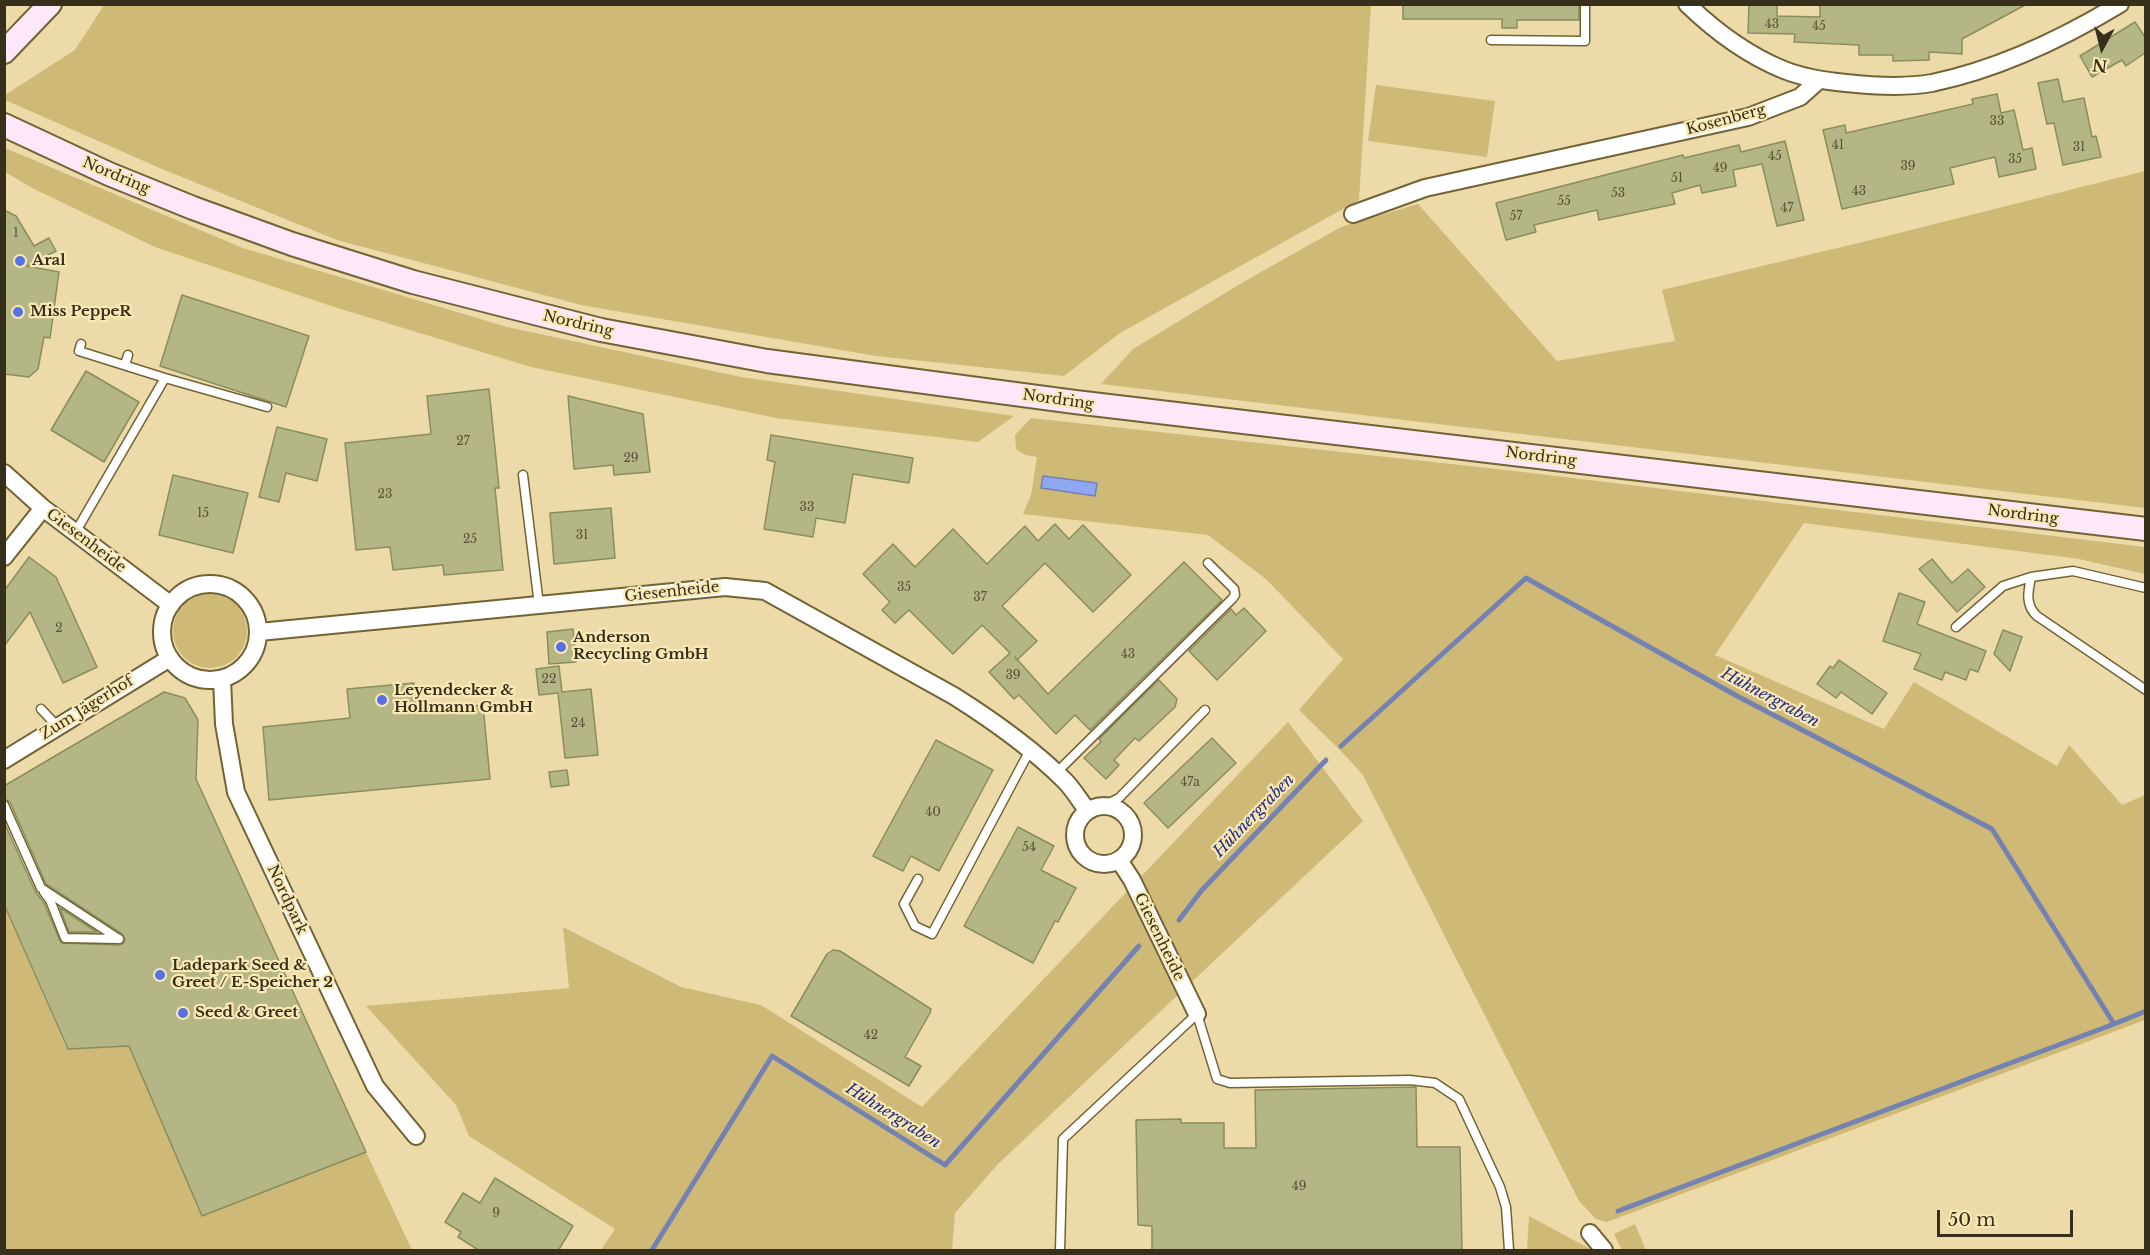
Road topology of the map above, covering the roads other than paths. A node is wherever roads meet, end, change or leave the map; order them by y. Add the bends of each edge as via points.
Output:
1 (50, 4) edge
2 (1585, 4) edge
3 (1687, 4) edge
4 (2120, 4) edge
5 (1491, 40) dead end
6 (4, 52) edge
7 (1819, 80) junction
8 (4, 125) edge
9 (1353, 214) dead end
10 (81, 344) dead end
11 (128, 355) dead end
12 (124, 365) junction
13 (165, 378) junction
14 (267, 407) dead end
15 (4, 473) edge
16 (523, 475) dead end
17 (43, 508) junction
18 (2145, 529) edge
19 (75, 533) junction
20 (4, 557) edge
21 (1208, 563) dead end
22 (2031, 577) junction
23 (2145, 588) edge
24 (171, 604) junction
25 (539, 605) junction
26 (1956, 627) dead end
27 (259, 632) junction
28 (170, 657) junction
29 (222, 679) junction
30 (2145, 690) edge
31 (41, 709) dead end
32 (1205, 711) dead end
33 (58, 727) junction
34 (1030, 750) junction
35 (4, 760) edge
36 (1056, 773) junction
37 (4, 805) edge
38 (1105, 805) junction
39 (1087, 810) junction
40 (1119, 860) junction
41 (918, 879) dead end
42 (42, 888) junction
43 (1197, 1014) junction
44 (416, 1136) dead end
45 (1590, 1233) dead end
46 (1060, 1251) edge
47 (1509, 1251) edge
48 (1604, 1251) edge

1 - 6 main road
2 - 5 lane via 1585,41
3 - 7 street via 1738,46 1785,70
4 - 7 street via 2049,44 1931,83 1899,86
7 - 9 street, Kosenberg via 1800,97 1748,117 1425,188
8 - 18 main road, Nordring via 109,174 204,212 353,264 601,330 767,361 1075,402
10 - 12 lane via 79,351
11 - 12 lane
12 - 13 lane
13 - 14 lane
13 - 19 lane
15 - 17 street, Giesenheide
16 - 25 lane
17 - 19 street, Giesenheide
17 - 20 street
19 - 24 street, Giesenheide
21 - 36 lane via 1234,589 1232,599
22 - 23 lane via 2073,571
22 - 26 lane via 2003,586
22 - 30 lane via 2027,594 2030,609 2037,616
24 - 27 street via 195,586 225,586 249,603
24 - 28 street via 162,631
25 - 27 street, Giesenheide
25 - 34 street, Giesenheide via 725,586 765,591 954,696
27 - 29 street via 248,661
28 - 29 street via 179,669 192,676
28 - 33 street, Zum Jägerhof
29 - 44 street, Nordpark via 224,724 236,792 375,1086
31 - 33 lane
32 - 38 lane via 1119,798
33 - 35 street, Zum Jägerhof
34 - 36 street, Giesenheide
34 - 41 lane via 932,934 915,926 904,904
36 - 39 street, Giesenheide
37 - 42 lane
38 - 39 street
38 - 40 street via 1123,812 1133,828 1131,846
39 - 40 street via 1075,826 1074,837 1082,855 1100,864
40 - 43 street, Giesenheide
42 - 42 lane via 119,939 66,938
43 - 46 lane via 1063,1139
43 - 47 lane via 1216,1079 1230,1083 1410,1080 1435,1083 1459,1099 1500,1186 1506,1207
45 - 48 street

